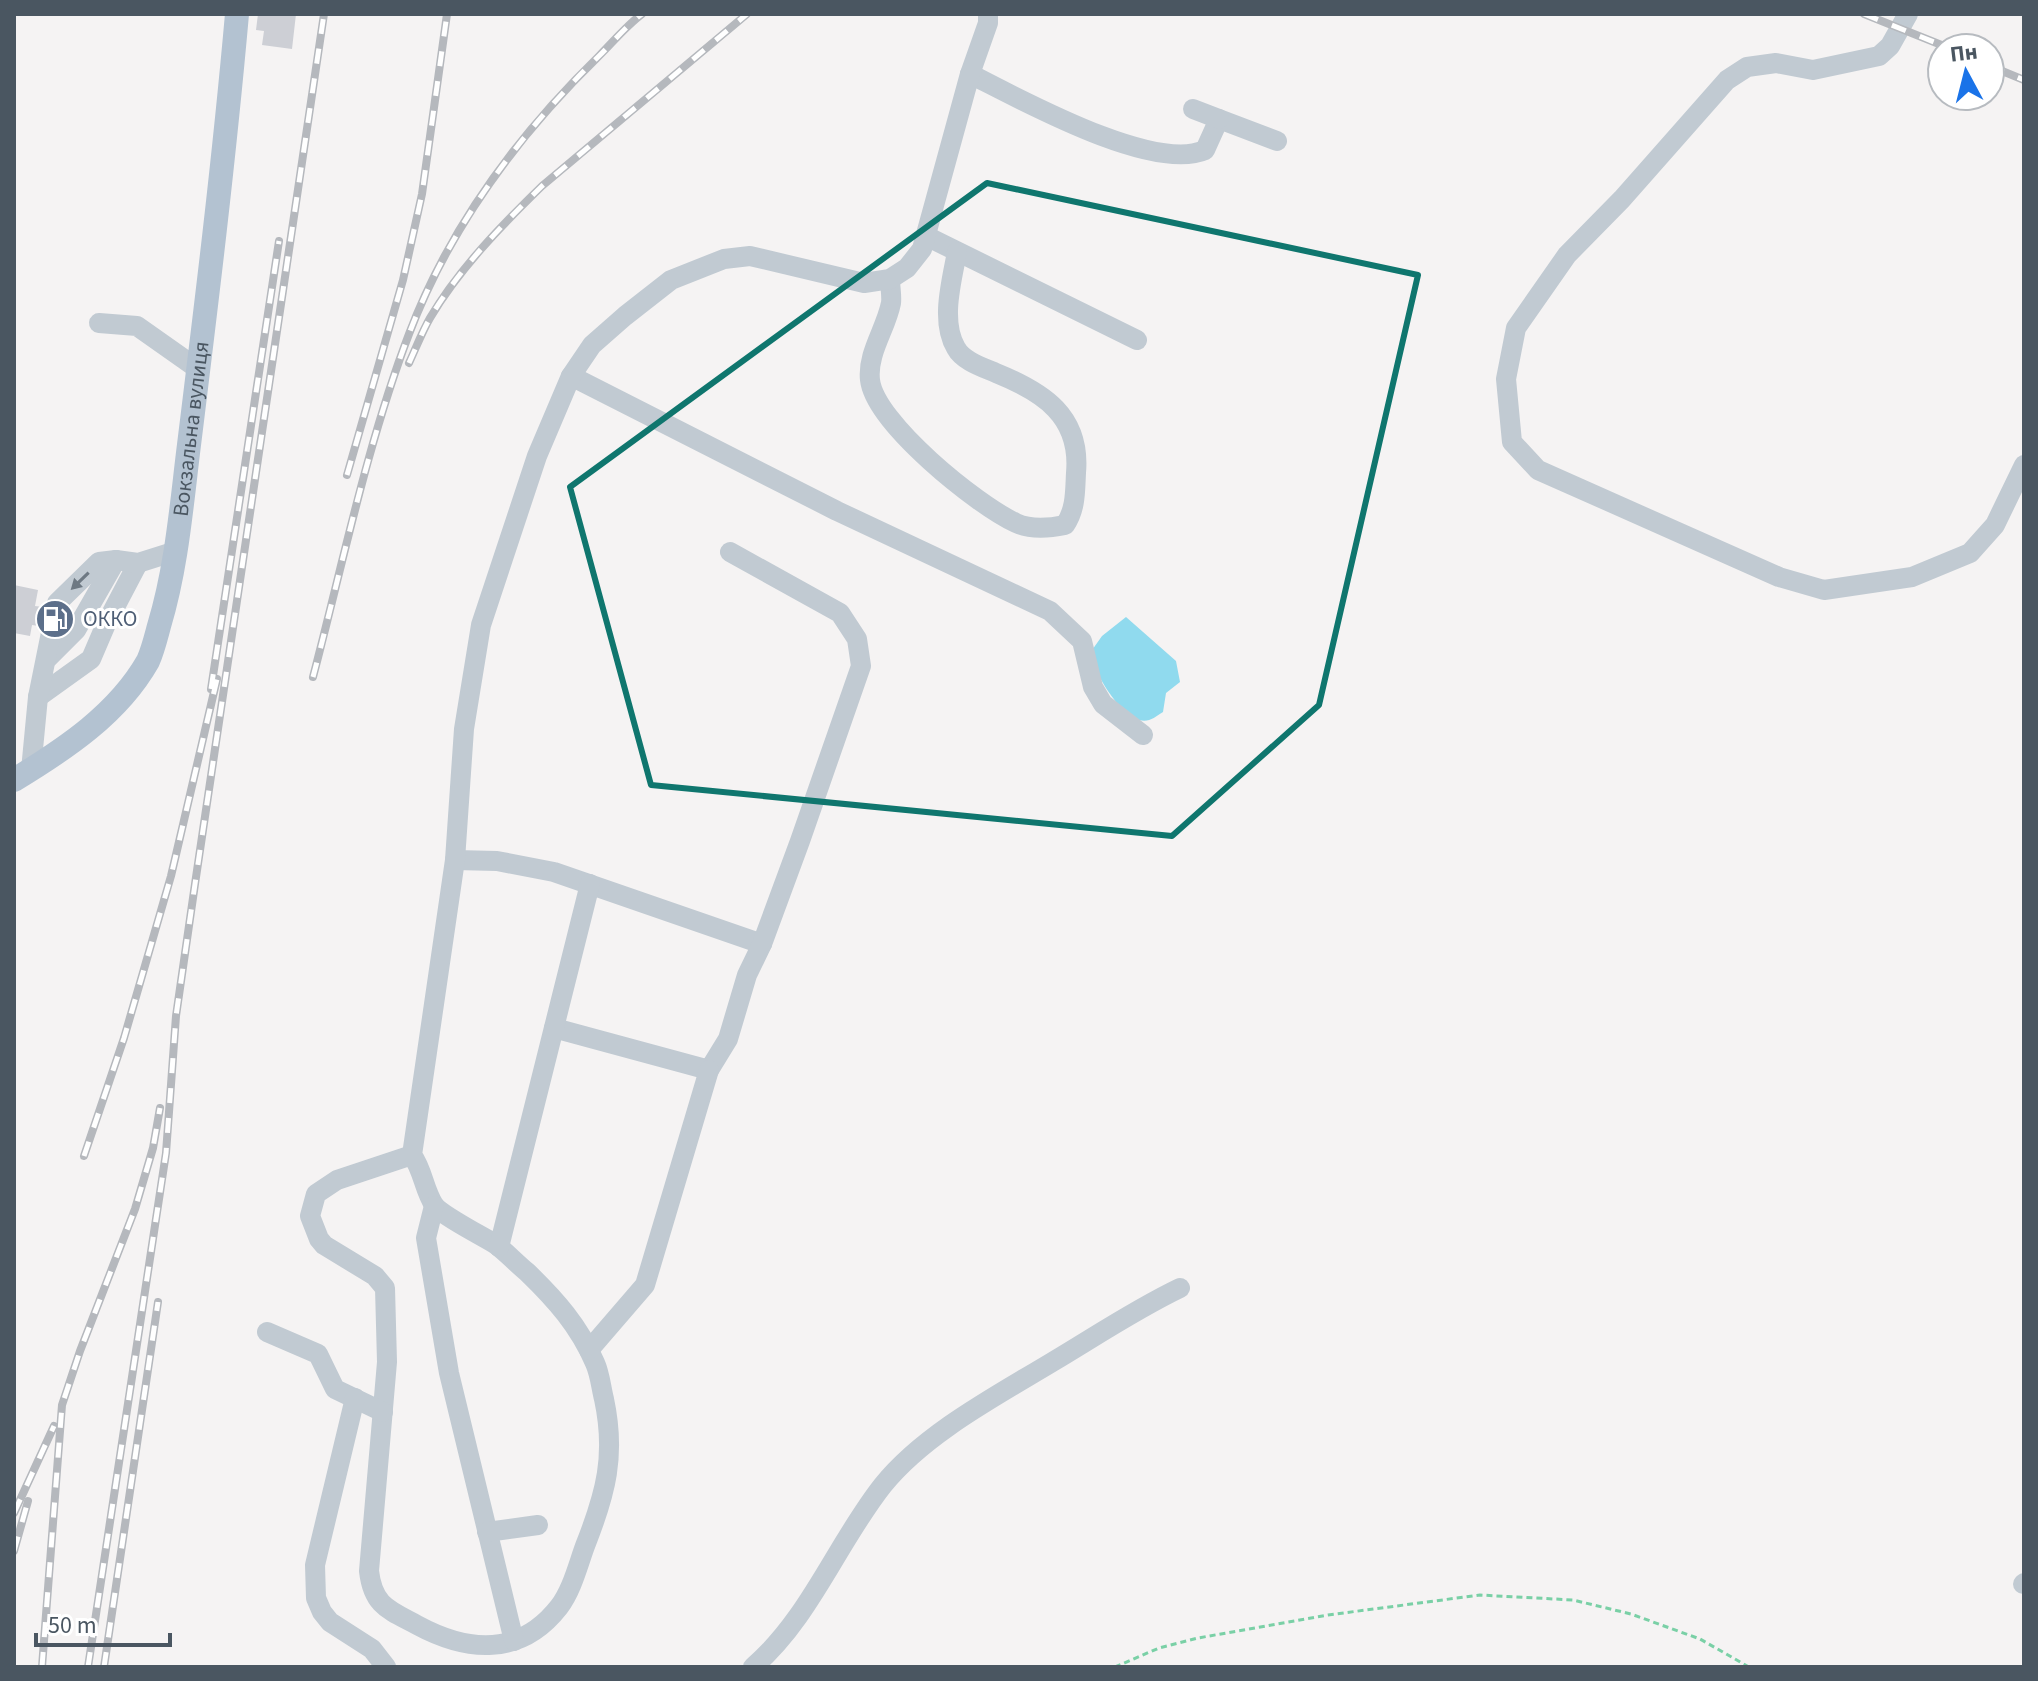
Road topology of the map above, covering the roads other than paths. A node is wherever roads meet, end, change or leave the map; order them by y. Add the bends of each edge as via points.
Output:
1 (237, 14) edge
2 (988, 14) edge
3 (1908, 14) edge
4 (970, 74) junction
5 (1193, 109) dead end
6 (1219, 119) junction
7 (1277, 141) dead end
8 (926, 236) junction
9 (957, 252) junction
10 (890, 279) junction
11 (99, 323) dead end
12 (1137, 340) dead end
13 (198, 369) junction
14 (571, 376) junction
15 (2024, 465) edge
16 (176, 551) junction
17 (730, 552) dead end
18 (116, 560) junction
19 (138, 563) junction
20 (48, 658) junction
21 (38, 697) junction
22 (1143, 735) dead end
23 (22, 775) edge
24 (455, 860) junction
25 (590, 884) junction
26 (762, 944) junction
27 (554, 1028) junction
28 (709, 1070) junction
29 (412, 1155) junction
30 (434, 1206) junction
31 (499, 1247) junction
32 (1180, 1288) dead end
33 (267, 1332) dead end
34 (589, 1350) junction
35 (355, 1398) junction
36 (383, 1412) junction
37 (538, 1525) dead end
38 (487, 1532) junction
39 (514, 1641) junction
40 (386, 1667) edge
41 (753, 1667) edge

1 - 13 main road, Вокзальна вулиця
2 - 4 lane
3 - 15 lane via 1879,56 1813,70 1776,63 1747,67 1727,80 1567,255 1516,328 1506,379 1512,442 1538,470 1779,577 1824,590 1912,577 1970,553 1995,525
4 - 6 lane via 1108,138 1157,153 1181,156 1205,150
4 - 8 lane
5 - 6 lane
6 - 7 lane
8 - 9 lane
8 - 10 lane via 907,268
9 - 10 lane via 949,329 957,350 973,363 1026,385 1061,413 1074,433 1074,496 1065,525 1019,524 994,510 927,460 881,408 872,394 870,364 891,300
9 - 12 lane
10 - 14 lane via 864,283 750,256 724,259 671,280 592,345
11 - 13 lane via 137,326
13 - 16 main road, Вокзальна вулиця
14 - 22 lane via 837,511 1050,611 1082,641 1093,687 1103,704
14 - 24 lane via 537,456 481,625 464,729
16 - 19 lane
16 - 23 main road, Вокзальна вулиця via 149,658 125,696 87,731
17 - 26 lane via 840,613 857,639 861,666
18 - 19 lane
18 - 20 lane via 76,630
18 -> 20 lane via 99,562 57,603
19 - 21 lane via 91,659
20 - 21 lane
21 - 23 lane
24 - 25 lane via 497,861
24 - 29 lane
25 - 26 lane
25 - 27 lane
26 - 28 lane via 728,1039
27 - 28 lane
27 - 31 lane
28 - 34 lane via 645,1285
29 - 30 lane
29 - 36 lane via 337,1180 316,1194 310,1216 324,1245 375,1276 385,1288
30 - 31 lane
30 - 38 lane via 426,1238 449,1373
31 - 34 lane via 558,1302
32 - 41 lane via 986,1402 914,1454 885,1483 800,1613
33 - 35 lane via 318,1354 335,1389
34 - 39 lane via 608,1420 606,1490 560,1606
35 - 36 lane
35 - 40 lane via 315,1565 316,1598 330,1622 372,1649
36 - 39 lane via 369,1571 374,1596 383,1608 439,1637 464,1645
37 - 38 lane
38 - 39 lane

